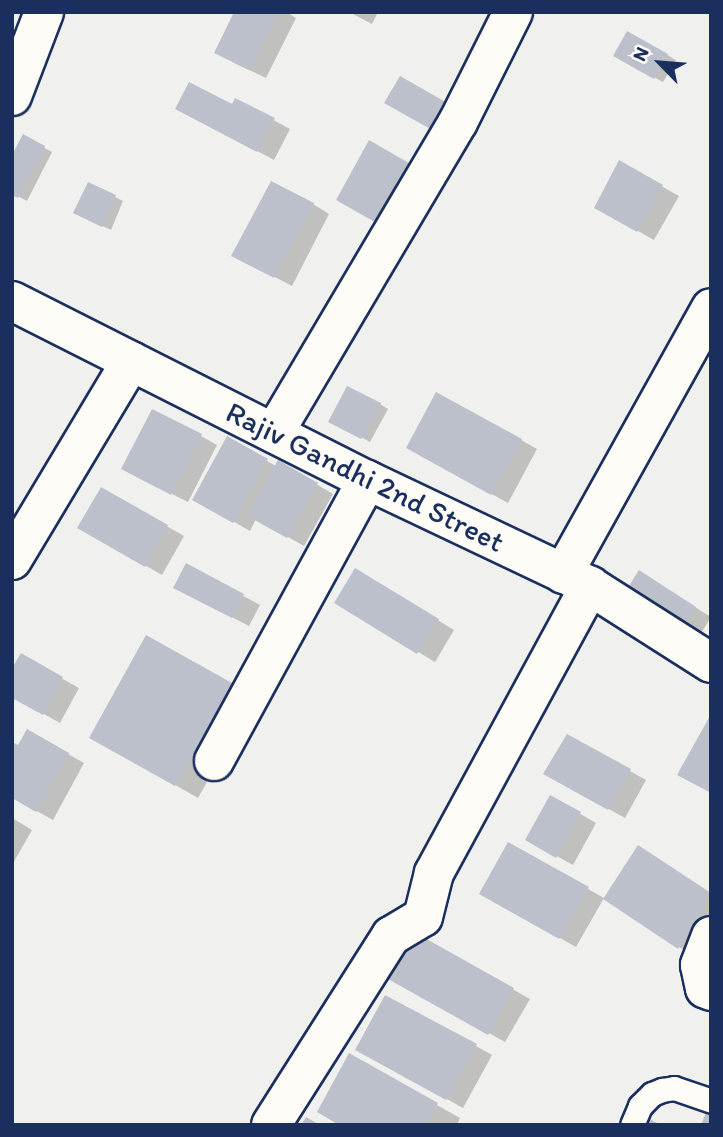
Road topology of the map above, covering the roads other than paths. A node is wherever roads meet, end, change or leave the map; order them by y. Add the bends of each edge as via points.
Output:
1 (44, 12) edge
2 (513, 12) edge
3 (12, 96) edge
4 (12, 301) edge
5 (711, 308) edge
6 (131, 361) junction
7 (274, 433) junction
8 (367, 480) junction
9 (12, 560) edge
10 (577, 580) junction
11 (711, 663) edge
12 (214, 761) dead end
13 (711, 936) edge
14 (711, 991) edge
15 (711, 1101) edge
16 (271, 1125) edge
17 (632, 1125) edge

1 - 3 street
2 - 7 street via 458,122
4 - 6 street, Rajiv Gandhi 2nd Street
5 - 10 street
6 - 7 street, Rajiv Gandhi 2nd Street
6 - 9 street
7 - 8 street, Rajiv Gandhi 2nd Street
8 - 10 street, Rajiv Gandhi 2nd Street
8 - 12 street
10 - 11 street, Rajiv Gandhi 2nd Street
10 - 16 street via 434,873 423,917 391,936
13 - 14 street via 700,965 705,988
15 - 17 lane via 674,1088 662,1090 640,1106

